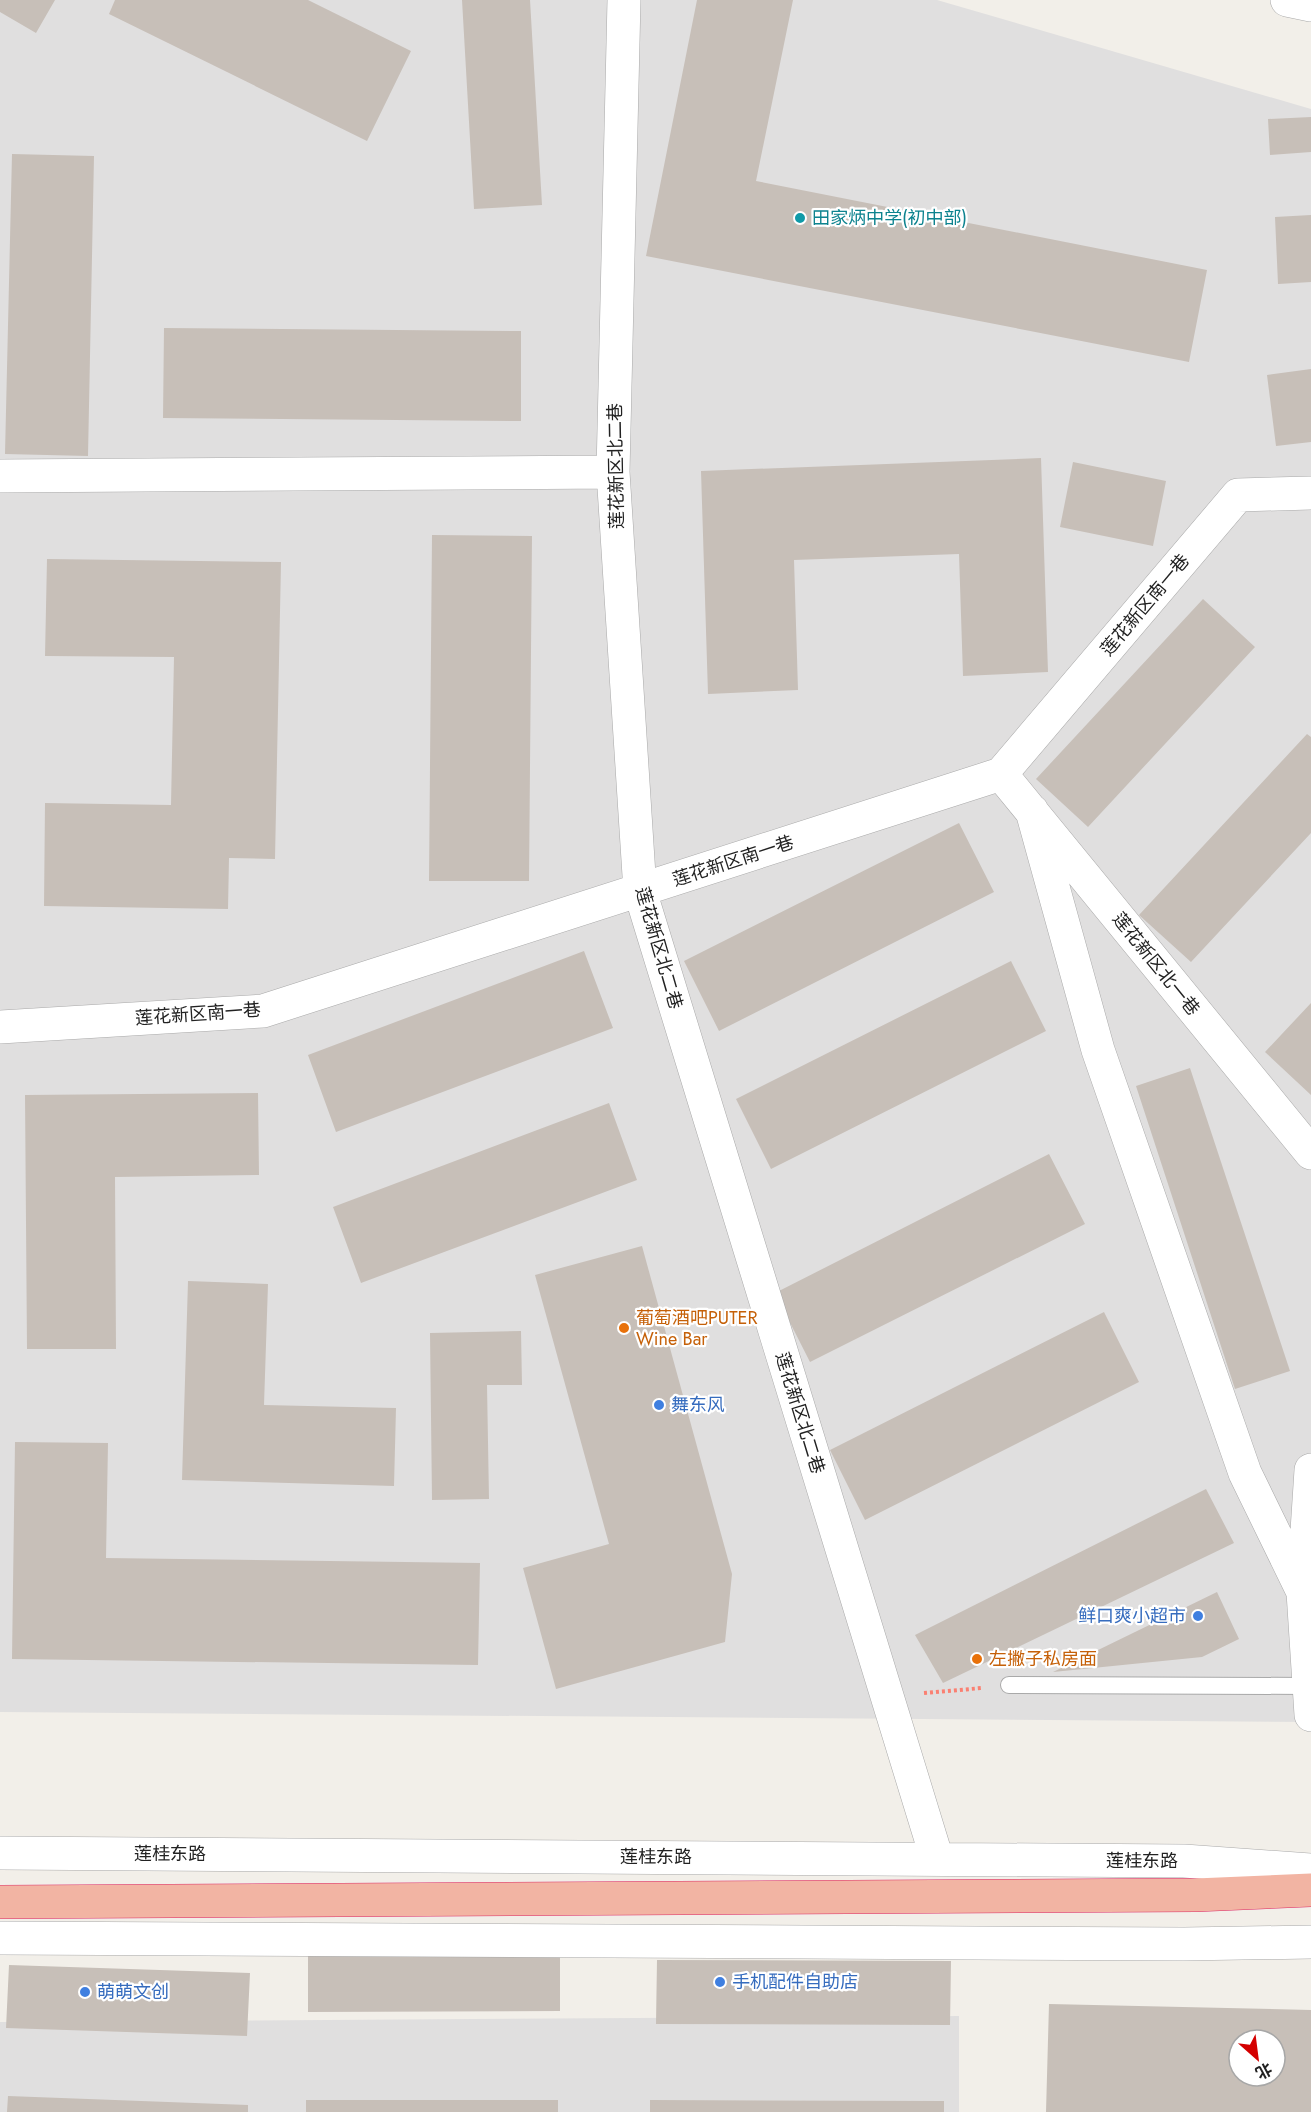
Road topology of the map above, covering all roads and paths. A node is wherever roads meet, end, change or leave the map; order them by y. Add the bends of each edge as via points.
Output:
1 (624, 0) edge
2 (1287, 0) edge
3 (1311, 5) edge
4 (613, 472) junction
5 (0, 476) edge
6 (1311, 493) edge
7 (1001, 774) junction
8 (1032, 812) junction
9 (640, 891) junction
10 (0, 1027) edge
11 (1311, 1154) edge
12 (1311, 1470) edge
13 (1303, 1592) junction
14 (1010, 1685) joint
15 (920, 1693) dead end
16 (1310, 1700) edge
17 (0, 1853) edge
18 (936, 1859) junction
19 (1311, 1870) edge
20 (1311, 1890) edge
21 (0, 1902) edge
22 (0, 1938) edge
23 (1311, 1942) edge

1 - 4 street, 莲花新区北二巷
2 - 3 street
4 - 5 street
4 - 9 street, 莲花新区北二巷
6 - 7 street, 莲花新区南一巷 via 1238,495
7 - 8 street, 莲花新区北一巷
7 - 9 street, 莲花新区南一巷
8 - 11 street, 莲花新区北一巷
8 - 13 street via 1098,1050 1241,1462
9 - 10 street, 莲花新区南一巷 via 263,1011
9 - 18 street, 莲花新区北二巷
12 - 13 street
13 - 16 street
14 - 15 path
14 - 16 lane
17 - 18 street, 莲桂东路
18 - 19 street, 莲桂东路 via 1184,1861
20 - 21 highway via 1196,1895
22 - 23 street

